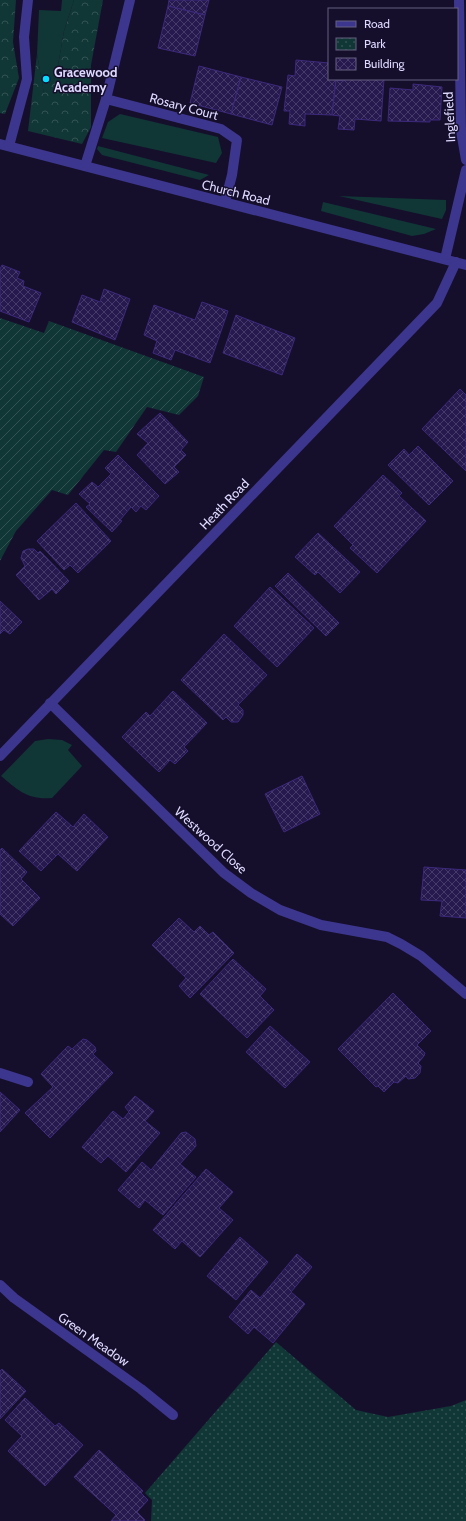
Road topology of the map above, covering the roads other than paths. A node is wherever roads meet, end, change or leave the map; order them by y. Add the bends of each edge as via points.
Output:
1 (28, 0) edge
2 (130, 0) edge
3 (459, 0) edge
4 (106, 99) junction
5 (4, 145) edge
6 (466, 160) edge
7 (85, 166) junction
8 (466, 170) edge
9 (225, 202) junction
10 (445, 259) junction
11 (461, 264) edge
12 (50, 704) junction
13 (0, 756) edge
14 (466, 994) edge
15 (0, 1073) edge
16 (28, 1082) dead end
17 (0, 1285) edge
18 (173, 1415) dead end

1 - 5 street via 24,37 27,79
2 - 4 street
3 - 6 street, Inglefield via 461,131
4 - 7 street
4 - 9 street, Rosary Court via 221,129 237,140
5 - 7 street, Church Road
7 - 9 street, Church Road
8 - 10 street
9 - 10 street, Church Road
10 - 11 street, Church Road
11 - 12 street, Heath Road via 437,303
12 - 13 street, Heath Road
12 - 14 street, Westwood Close via 224,873 251,893 280,910 321,925 386,937 421,956
15 - 16 street
17 - 18 street, Green Meadow via 14,1298 142,1389

